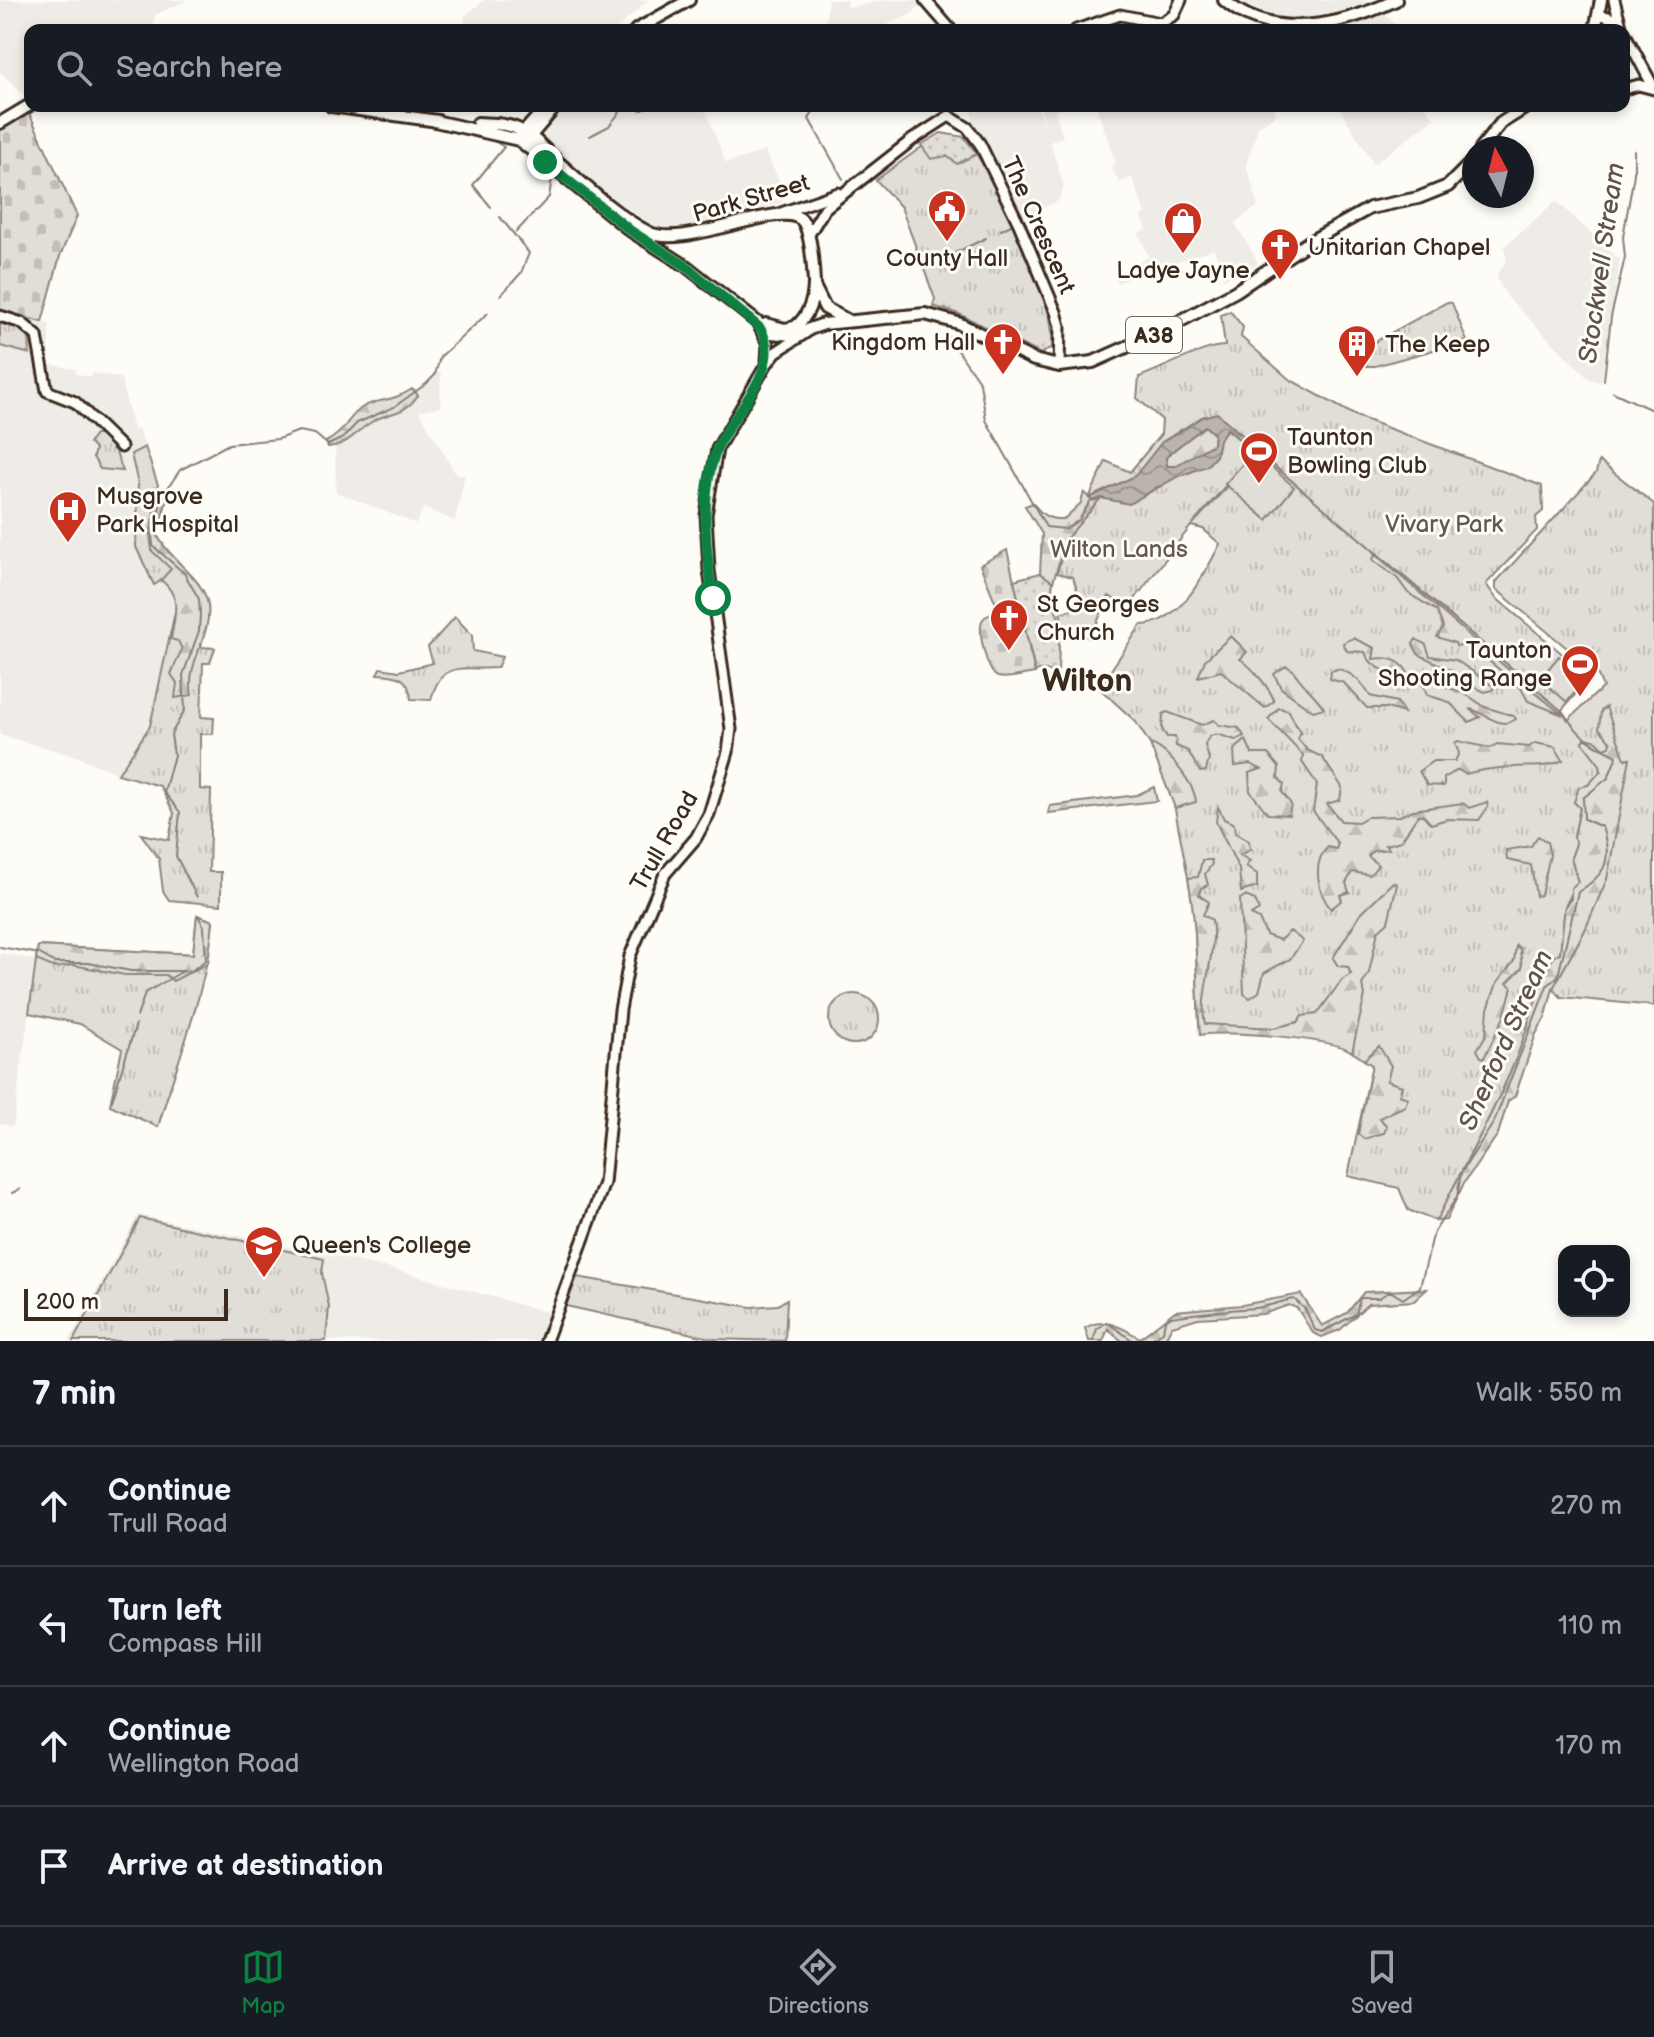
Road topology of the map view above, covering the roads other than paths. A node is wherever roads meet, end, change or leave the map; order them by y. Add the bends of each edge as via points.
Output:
1 (689, 0) edge
2 (1181, 0) edge
3 (1224, 0) edge
4 (1396, 0) edge
5 (1601, 0) edge
6 (1614, 0) edge
7 (928, 2) edge
8 (1599, 14) junction
9 (647, 24) edge
10 (946, 24) edge
11 (1094, 24) edge
12 (1158, 24) edge
13 (1158, 24) edge
14 (1284, 24) edge
15 (1308, 24) edge
16 (1596, 24) edge
17 (1615, 24) edge
18 (1621, 24) edge
19 (1630, 43) edge
20 (1644, 71) junction
21 (1639, 85) junction
22 (1630, 87) edge
23 (1654, 89) edge
24 (24, 109) edge
25 (373, 112) edge
26 (543, 112) edge
27 (550, 112) edge
28 (951, 112) edge
29 (953, 112) edge
30 (1519, 112) edge
31 (0, 123) edge
32 (1489, 136) edge
33 (524, 138) junction
34 (1462, 174) edge
35 (848, 189) junction
36 (781, 213) junction
37 (808, 236) junction
38 (678, 239) junction
39 (686, 266) junction
40 (814, 286) junction
41 (739, 311) junction
42 (0, 316) edge
43 (849, 321) junction
44 (760, 328) junction
45 (809, 329) junction
46 (766, 365) junction
47 (1059, 366) junction
48 (121, 447) dead end
49 (546, 1341) edge

1 - 9 main road
2 - 12 street
3 - 14 main road via 1259,22
4 - 15 main road via 1342,21
5 - 8 main road
6 - 18 street
7 - 10 street
8 - 16 main road
8 - 17 street
11 - 13 street via 1120,15
19 - 20 street
20 - 21 street
20 - 23 street
21 - 22 street
21 - 23 street
24 - 31 main road
25 - 33 main road via 502,125
26 - 33 main road
27 - 33 main road
28 - 35 street, Park Street
29 - 47 street, The Crescent via 980,144 1056,312
30 - 32 main road
33 - 38 main road, Park Street via 646,232
33 - 39 main road via 631,231
34 - 47 main road, A38 via 1439,191 1387,204 1339,225 1242,287 1114,353
35 - 36 street, Park Street
35 - 37 street, Park Street via 817,217
36 - 37 main road via 804,221
36 - 38 main road, Park Street
37 - 40 main road
38 - 39 main road via 677,254
39 - 41 main road
40 - 41 main road via 808,312 795,327 774,327
40 - 43 main road via 825,308
40 - 45 main road
41 - 44 main road
42 - 48 street via 22,323 37,336 47,391 68,397
43 - 45 main road, A38
43 - 47 main road, A38 via 912,313 945,319
44 - 45 main road, A38 via 782,335
44 - 46 street via 768,344
45 - 46 street, Trull Road
46 - 49 street, Trull Road via 717,449 706,515 731,729 728,752 709,814 665,874 630,956 604,1183

